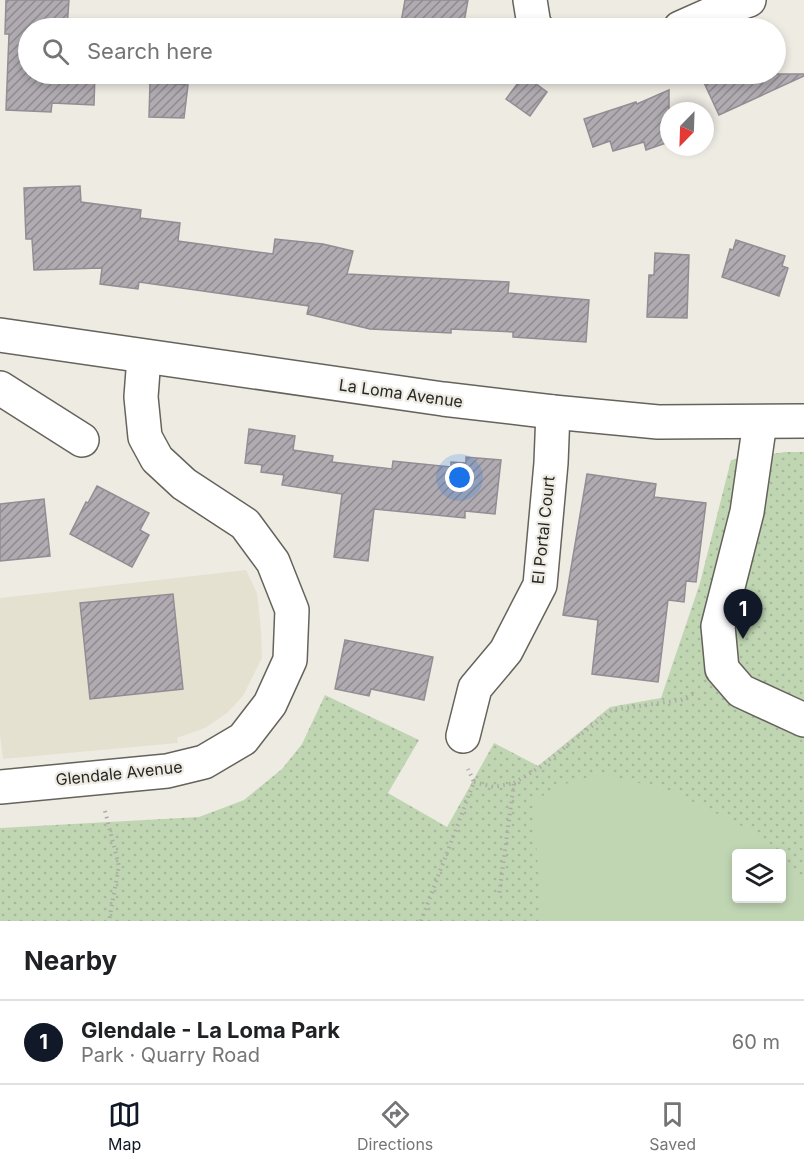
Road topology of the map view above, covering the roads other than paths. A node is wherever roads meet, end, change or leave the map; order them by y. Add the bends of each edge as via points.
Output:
1 (530, 0) edge
2 (748, 0) edge
3 (533, 18) edge
4 (702, 18) edge
5 (0, 335) edge
6 (144, 357) junction
7 (0, 388) edge
8 (553, 412) junction
9 (804, 421) edge
10 (759, 422) junction
11 (82, 440) dead end
12 (804, 720) edge
13 (463, 736) dead end
14 (0, 787) edge

1 - 3 street
2 - 4 street
5 - 6 street, La Loma Avenue
6 - 8 street, La Loma Avenue
6 - 14 street, Glendale Avenue via 141,397 145,437 157,459 183,484 245,524 273,562 292,610 290,660 270,704 243,739 204,762 167,771
7 - 11 street
8 - 10 street, La Loma Avenue via 658,422
8 - 13 street, El Portal Court via 540,585 506,651 475,688
9 - 10 street, La Loma Avenue
10 - 12 street via 747,512 718,626 722,669 741,691

